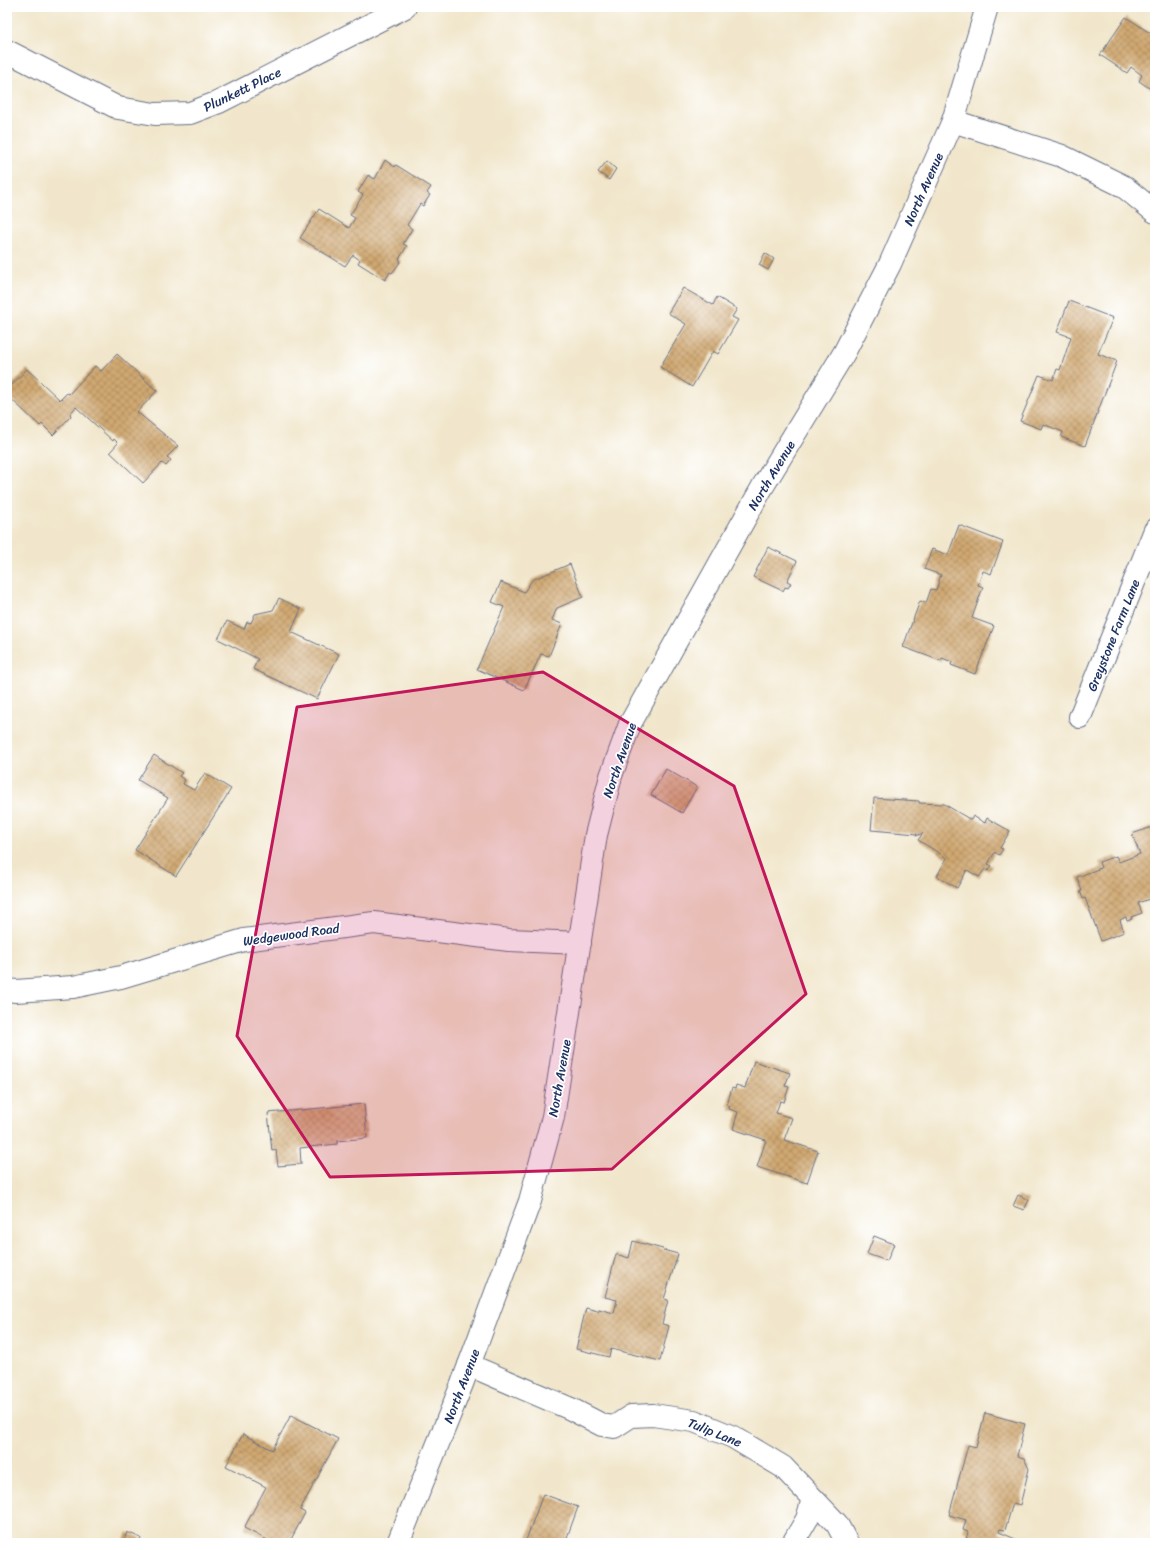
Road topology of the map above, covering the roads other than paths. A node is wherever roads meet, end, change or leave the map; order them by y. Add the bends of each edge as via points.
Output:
1 (405, 7) edge
2 (987, 7) edge
3 (7, 51) edge
4 (953, 121) junction
5 (1155, 212) edge
6 (1155, 530) edge
7 (1080, 717) dead end
8 (580, 944) junction
9 (7, 990) edge
10 (469, 1366) junction
11 (813, 1498) junction
12 (398, 1543) edge
13 (793, 1543) edge
14 (847, 1543) edge

1 - 3 street, Plunkett Place via 219,102 190,113 155,114 118,108
2 - 4 street, North Avenue
4 - 5 street via 1062,156 1123,186
4 - 8 street, North Avenue via 890,264 844,353 763,486 630,724 611,776 596,835
6 - 7 street, Greystone Farm Lane
8 - 9 street, Wedgewood Road via 509,940 374,922 244,940 122,977 73,987
8 - 10 street, North Avenue via 553,1117 530,1201
10 - 11 street, Tulip Lane via 571,1409 602,1425 614,1427 631,1416 653,1415 694,1421 733,1437 783,1467
10 - 12 street, North Avenue
11 - 13 street via 807,1518
11 - 14 street, Tulip Lane via 837,1524

